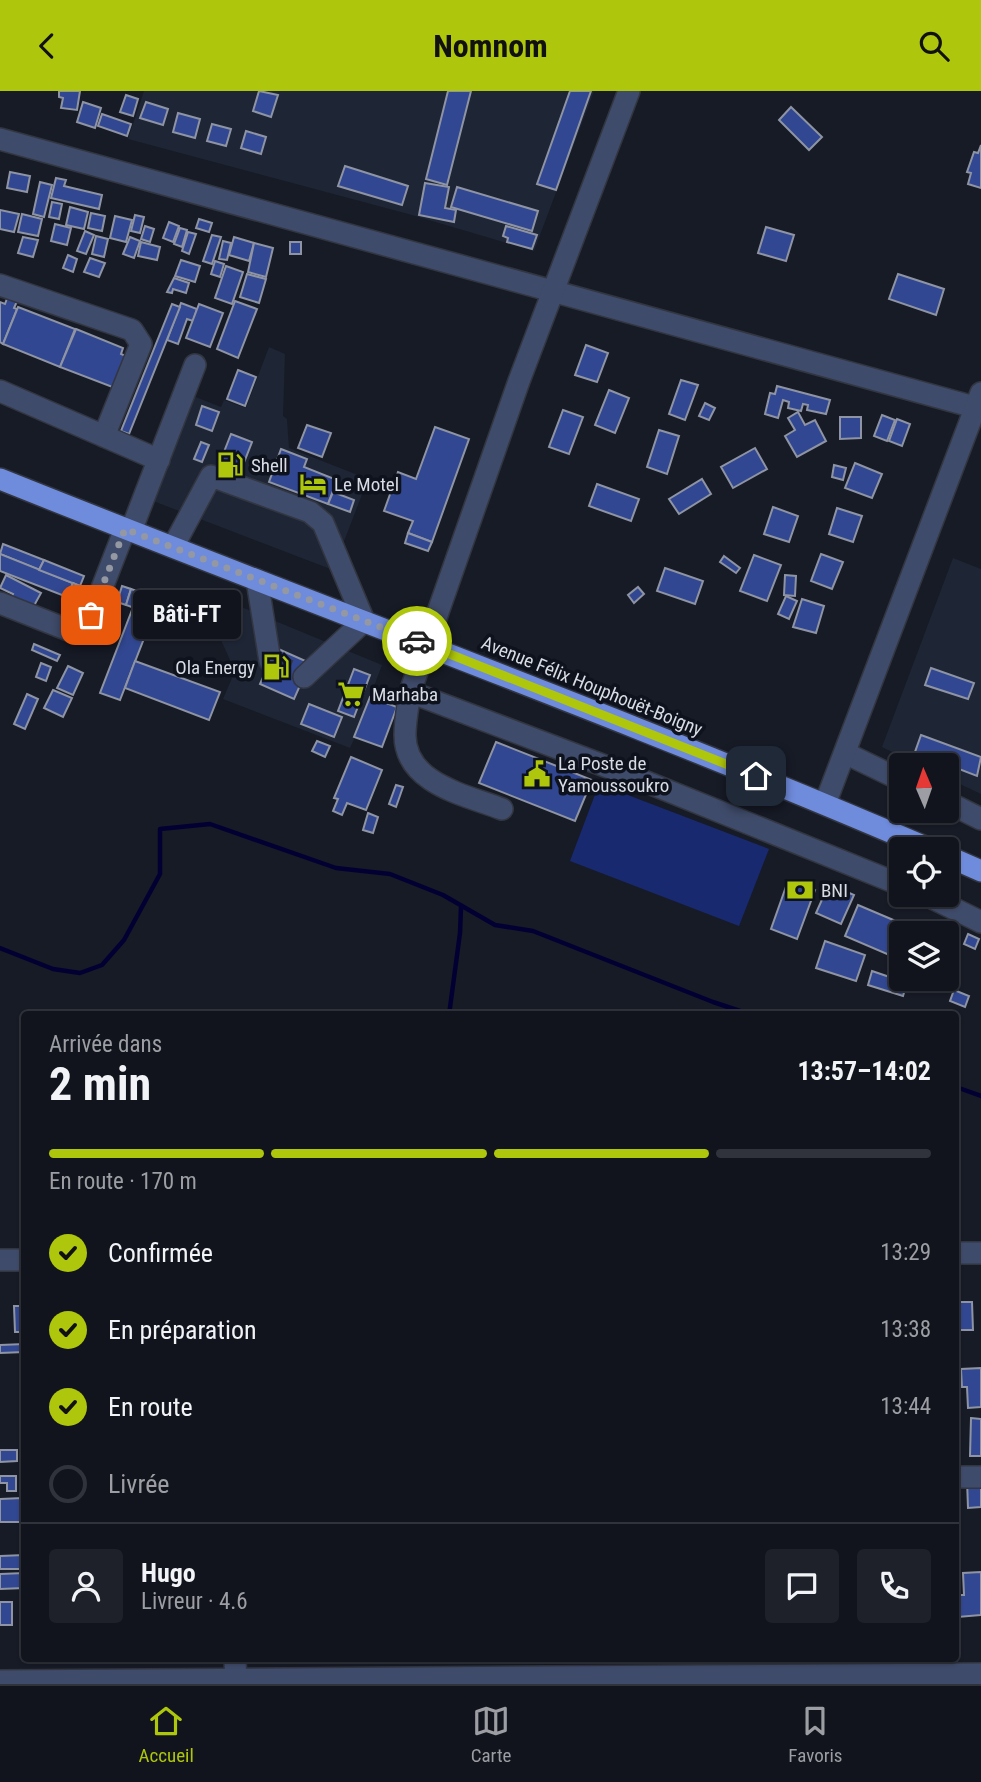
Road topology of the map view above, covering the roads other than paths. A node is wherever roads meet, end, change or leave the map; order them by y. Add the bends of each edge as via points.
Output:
1 (629, 91) edge
2 (0, 139) edge
3 (0, 285) edge
4 (553, 291) junction
5 (195, 365) dead end
6 (0, 391) edge
7 (979, 403) edge
8 (104, 436) junction
9 (159, 460) junction
10 (0, 479) edge
11 (128, 530) junction
12 (173, 547) junction
13 (257, 580) junction
14 (0, 603) edge
15 (364, 621) junction
16 (425, 644) junction
17 (270, 661) dead end
18 (304, 677) dead end
19 (410, 692) junction
20 (845, 753) junction
21 (889, 774) edge
22 (825, 804) junction
23 (959, 808) edge
24 (502, 809) dead end
25 (981, 819) edge
26 (902, 837) edge
27 (959, 861) edge
28 (981, 871) edge
29 (889, 880) edge
30 (950, 907) edge
31 (981, 922) edge
32 (959, 1253) edge
33 (981, 1253) edge
34 (0, 1260) edge
35 (21, 1260) edge
36 (959, 1477) edge
37 (981, 1477) edge
38 (560, 1673) edge
39 (889, 1673) edge
40 (236, 1674) edge
41 (981, 1674) edge
42 (0, 1681) edge

1 - 4 street
2 - 4 street
3 - 8 street via 132,330 139,337 141,344
4 - 7 street
4 - 16 street
5 - 9 street
6 - 8 street
7 - 20 street
8 - 9 street
9 - 11 street
10 - 11 highway, Avenue Félix Houphouët-Boigny
11 - 12 highway, Avenue Félix Houphouët-Boigny
11 - 14 street via 83,628 71,631
12 - 13 highway, Avenue Félix Houphouët-Boigny
12 - 15 street via 211,476 310,512 323,523
13 - 15 highway, Avenue Félix Houphouët-Boigny
13 - 17 street
15 - 16 highway, Avenue Félix Houphouët-Boigny
15 - 18 street
16 - 19 street
16 - 22 highway, Avenue Félix Houphouët-Boigny
19 - 24 street via 405,738 416,769 432,782
19 - 29 street
20 - 21 street
20 - 22 street
22 - 26 highway, Avenue Félix Houphouët-Boigny
23 - 25 street
27 - 28 highway
30 - 31 street
32 - 33 street
34 - 35 street
36 - 37 street
38 - 39 street
38 - 40 street
39 - 41 street
40 - 42 street

